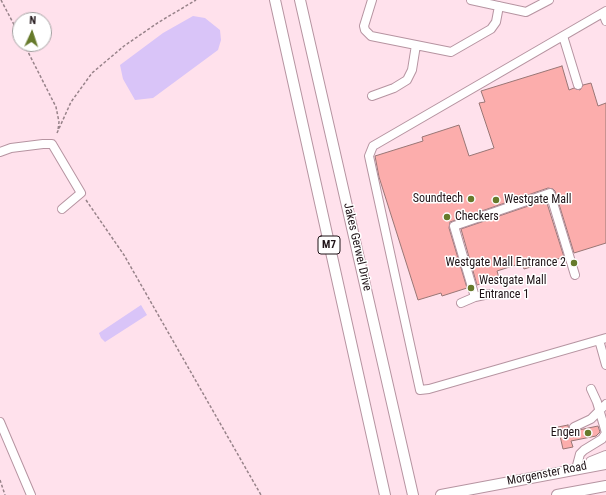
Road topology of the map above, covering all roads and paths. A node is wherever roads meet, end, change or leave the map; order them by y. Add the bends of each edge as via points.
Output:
1 (1, 0) edge
2 (196, 0) edge
3 (275, 0) edge
4 (300, 0) edge
5 (372, 0) edge
6 (472, 0) edge
7 (549, 0) edge
8 (499, 6) junction
9 (605, 15) edge
10 (12, 21) edge
11 (563, 36) junction
12 (416, 45) junction
13 (28, 52) edge
14 (578, 85) dead end
15 (372, 96) dead end
16 (57, 133) junction
17 (52, 144) junction
18 (0, 152) edge
19 (81, 193) junction
20 (62, 209) dead end
21 (575, 275) dead end
22 (489, 294) dead end
23 (475, 297) junction
24 (460, 303) dead end
25 (602, 339) edge
26 (606, 365) edge
27 (591, 390) dead end
28 (606, 404) edge
29 (598, 411) junction
30 (0, 422) edge
31 (574, 427) dead end
32 (606, 456) edge
33 (606, 464) edge
34 (578, 469) junction
35 (0, 480) edge
36 (606, 486) edge
37 (5, 495) edge
38 (31, 495) edge
39 (261, 495) edge
40 (385, 495) edge
41 (413, 495) edge
42 (441, 495) edge
43 (557, 495) edge

1 - 10 path
2 - 16 path via 124,46 92,73 71,102
3 - 40 main road, M7
4 - 41 main road, Jakes Gerwel Drive / M7
5 - 12 street via 365,21 367,33
6 - 8 street
7 - 8 street via 528,12
8 - 12 street via 496,22 491,29 457,50 446,51
9 - 11 street
11 - 14 street
11 - 25 street via 373,146 369,156 420,390
12 - 15 street via 412,70 407,80
13 - 16 path via 56,107 59,122
16 - 17 path
17 - 18 street via 11,148
17 - 19 street
19 - 20 street
19 - 39 path via 124,255
21 - 23 street via 550,192 454,226
22 - 23 street
23 - 24 street
25 - 26 street
27 - 29 street
28 - 29 street
29 - 31 street via 591,419
29 - 34 street via 606,431 605,435 584,450 578,460
30 - 38 street
32 - 34 main road
33 - 34 main road, Morgenster Road
34 - 42 main road, Morgenster Road
35 - 37 path
36 - 43 main road, Morgenster Road

